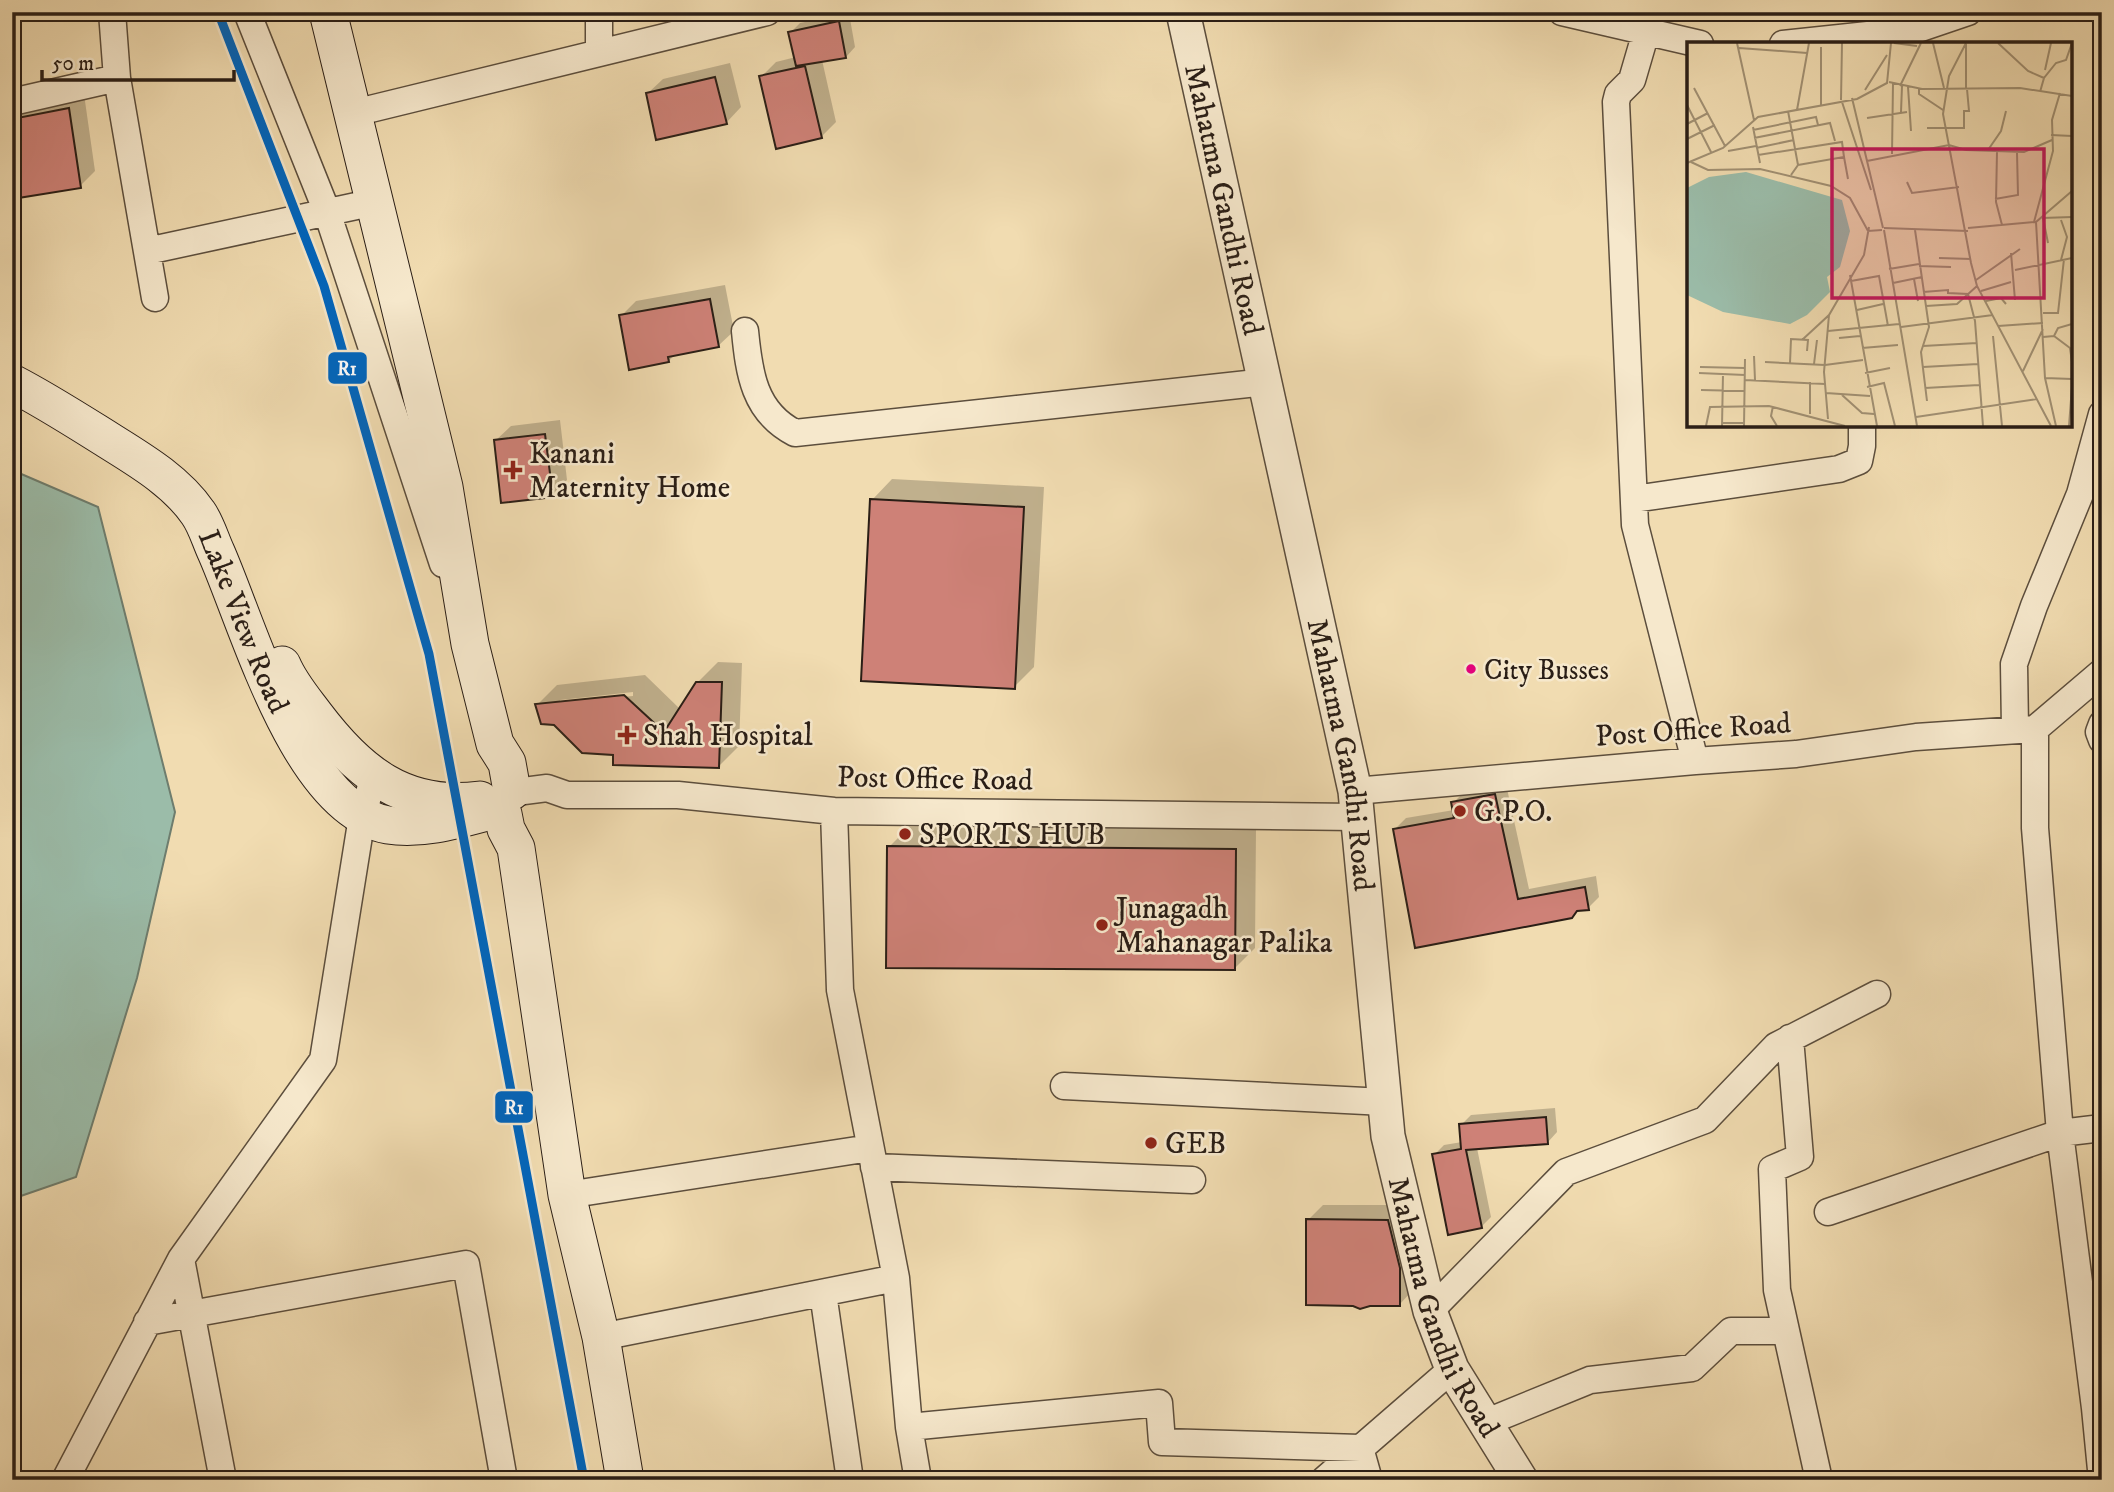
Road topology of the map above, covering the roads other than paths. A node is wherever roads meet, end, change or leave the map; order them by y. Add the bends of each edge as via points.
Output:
1 (112, 12) edge
2 (247, 12) edge
3 (328, 12) edge
4 (599, 12) edge
5 (767, 12) edge
6 (1183, 12) edge
7 (1562, 12) edge
8 (1968, 12) edge
9 (1646, 32) junction
10 (1852, 40) edge
11 (1691, 42) edge
12 (1818, 42) edge
13 (599, 52) junction
14 (117, 78) junction
15 (12, 102) edge
16 (354, 113) junction
17 (375, 202) junction
18 (327, 212) junction
19 (147, 251) junction
20 (155, 298) dead end
21 (745, 331) dead end
22 (12, 361) edge
23 (1266, 382) junction
24 (12, 383) edge
25 (2102, 414) edge
26 (1862, 427) edge
27 (1634, 499) junction
28 (470, 644) junction
29 (2098, 680) edge
30 (2102, 724) edge
31 (2025, 729) junction
32 (2102, 740) edge
33 (1695, 761) junction
34 (374, 776) junction
35 (504, 803) junction
36 (1355, 804) junction
37 (834, 811) junction
38 (362, 817) junction
39 (1877, 994) dead end
40 (1790, 1038) junction
41 (1064, 1086) dead end
42 (1385, 1102) junction
43 (2102, 1128) edge
44 (2060, 1133) junction
45 (872, 1157) junction
46 (1192, 1180) dead end
47 (567, 1195) junction
48 (1828, 1212) dead end
49 (181, 1259) junction
50 (895, 1278) junction
51 (822, 1293) junction
52 (1430, 1311) junction
53 (190, 1314) junction
54 (147, 1322) junction
55 (1786, 1331) junction
56 (601, 1338) junction
57 (1452, 1369) junction
58 (1487, 1422) junction
59 (909, 1427) junction
60 (1360, 1448) junction
61 (65, 1480) edge
62 (223, 1480) edge
63 (504, 1480) edge
64 (625, 1480) edge
65 (850, 1480) edge
66 (918, 1480) edge
67 (1324, 1480) edge
68 (1368, 1480) edge
69 (1521, 1480) edge
70 (1819, 1480) edge
71 (2102, 1480) edge

1 - 14 street
2 - 18 street
3 - 16 main road
4 - 13 street
5 - 13 street
6 - 23 street, Mahatma Gandhi Road
7 - 9 street
8 - 10 street via 1915,30
9 - 11 street
9 - 27 street via 1633,80 1616,102
10 - 12 street
13 - 16 street
14 - 15 street
14 - 19 street
16 - 17 main road
17 - 18 street
17 - 28 main road via 444,487
18 - 19 street
18 - 28 street
19 - 20 street
21 - 23 street via 748,366 761,402 777,424 795,433
22 - 34 main road, Lake View Road via 185,462 229,518 288,679 340,748
23 - 36 street, Mahatma Gandhi Road
24 - 38 main road, Lake View Road via 161,475 199,514 269,686 304,754 314,771
25 - 31 street via 2080,494 2014,664
26 - 27 street via 1859,461 1839,469
27 - 33 street via 1635,525
28 - 35 main road via 495,744 494,765
29 - 31 street
30 - 32 street
31 - 33 street, Post Office Road
31 - 44 street
33 - 36 street, Post Office Road
34 - 35 main road via 397,790 424,797
34 - 38 street
35 - 37 street, Post Office Road via 549,805 566,795 678,795
35 - 38 main road, Lake View Road via 421,826 388,825
35 - 47 main road via 506,829 516,848
36 - 37 street, Post Office Road
36 - 42 street, Mahatma Gandhi Road
37 - 45 street via 840,990
38 - 49 street via 323,1060
39 - 40 street
40 - 52 street via 1776,1045 1706,1120 1566,1172
40 - 55 street via 1800,1157 1772,1169 1777,1290
41 - 42 street
42 - 52 street, Mahatma Gandhi Road via 1388,1136
43 - 44 street
44 - 48 street
44 - 71 street
45 - 46 street
45 - 47 street
45 - 50 street
47 - 56 main road
49 - 53 street
49 - 54 street
50 - 51 street
50 - 59 street
51 - 56 street
51 - 65 street
52 - 57 street, Mahatma Gandhi Road
53 - 54 street
53 - 62 street
53 - 63 street via 466,1264
54 - 61 street
55 - 58 street via 1731,1331 1692,1368 1590,1381
55 - 70 street
56 - 64 main road
57 - 58 street, Mahatma Gandhi Road
57 - 60 street
58 - 69 street, Mahatma Gandhi Road
59 - 60 street via 1159,1403 1162,1442
59 - 66 street
60 - 67 street
60 - 68 street

